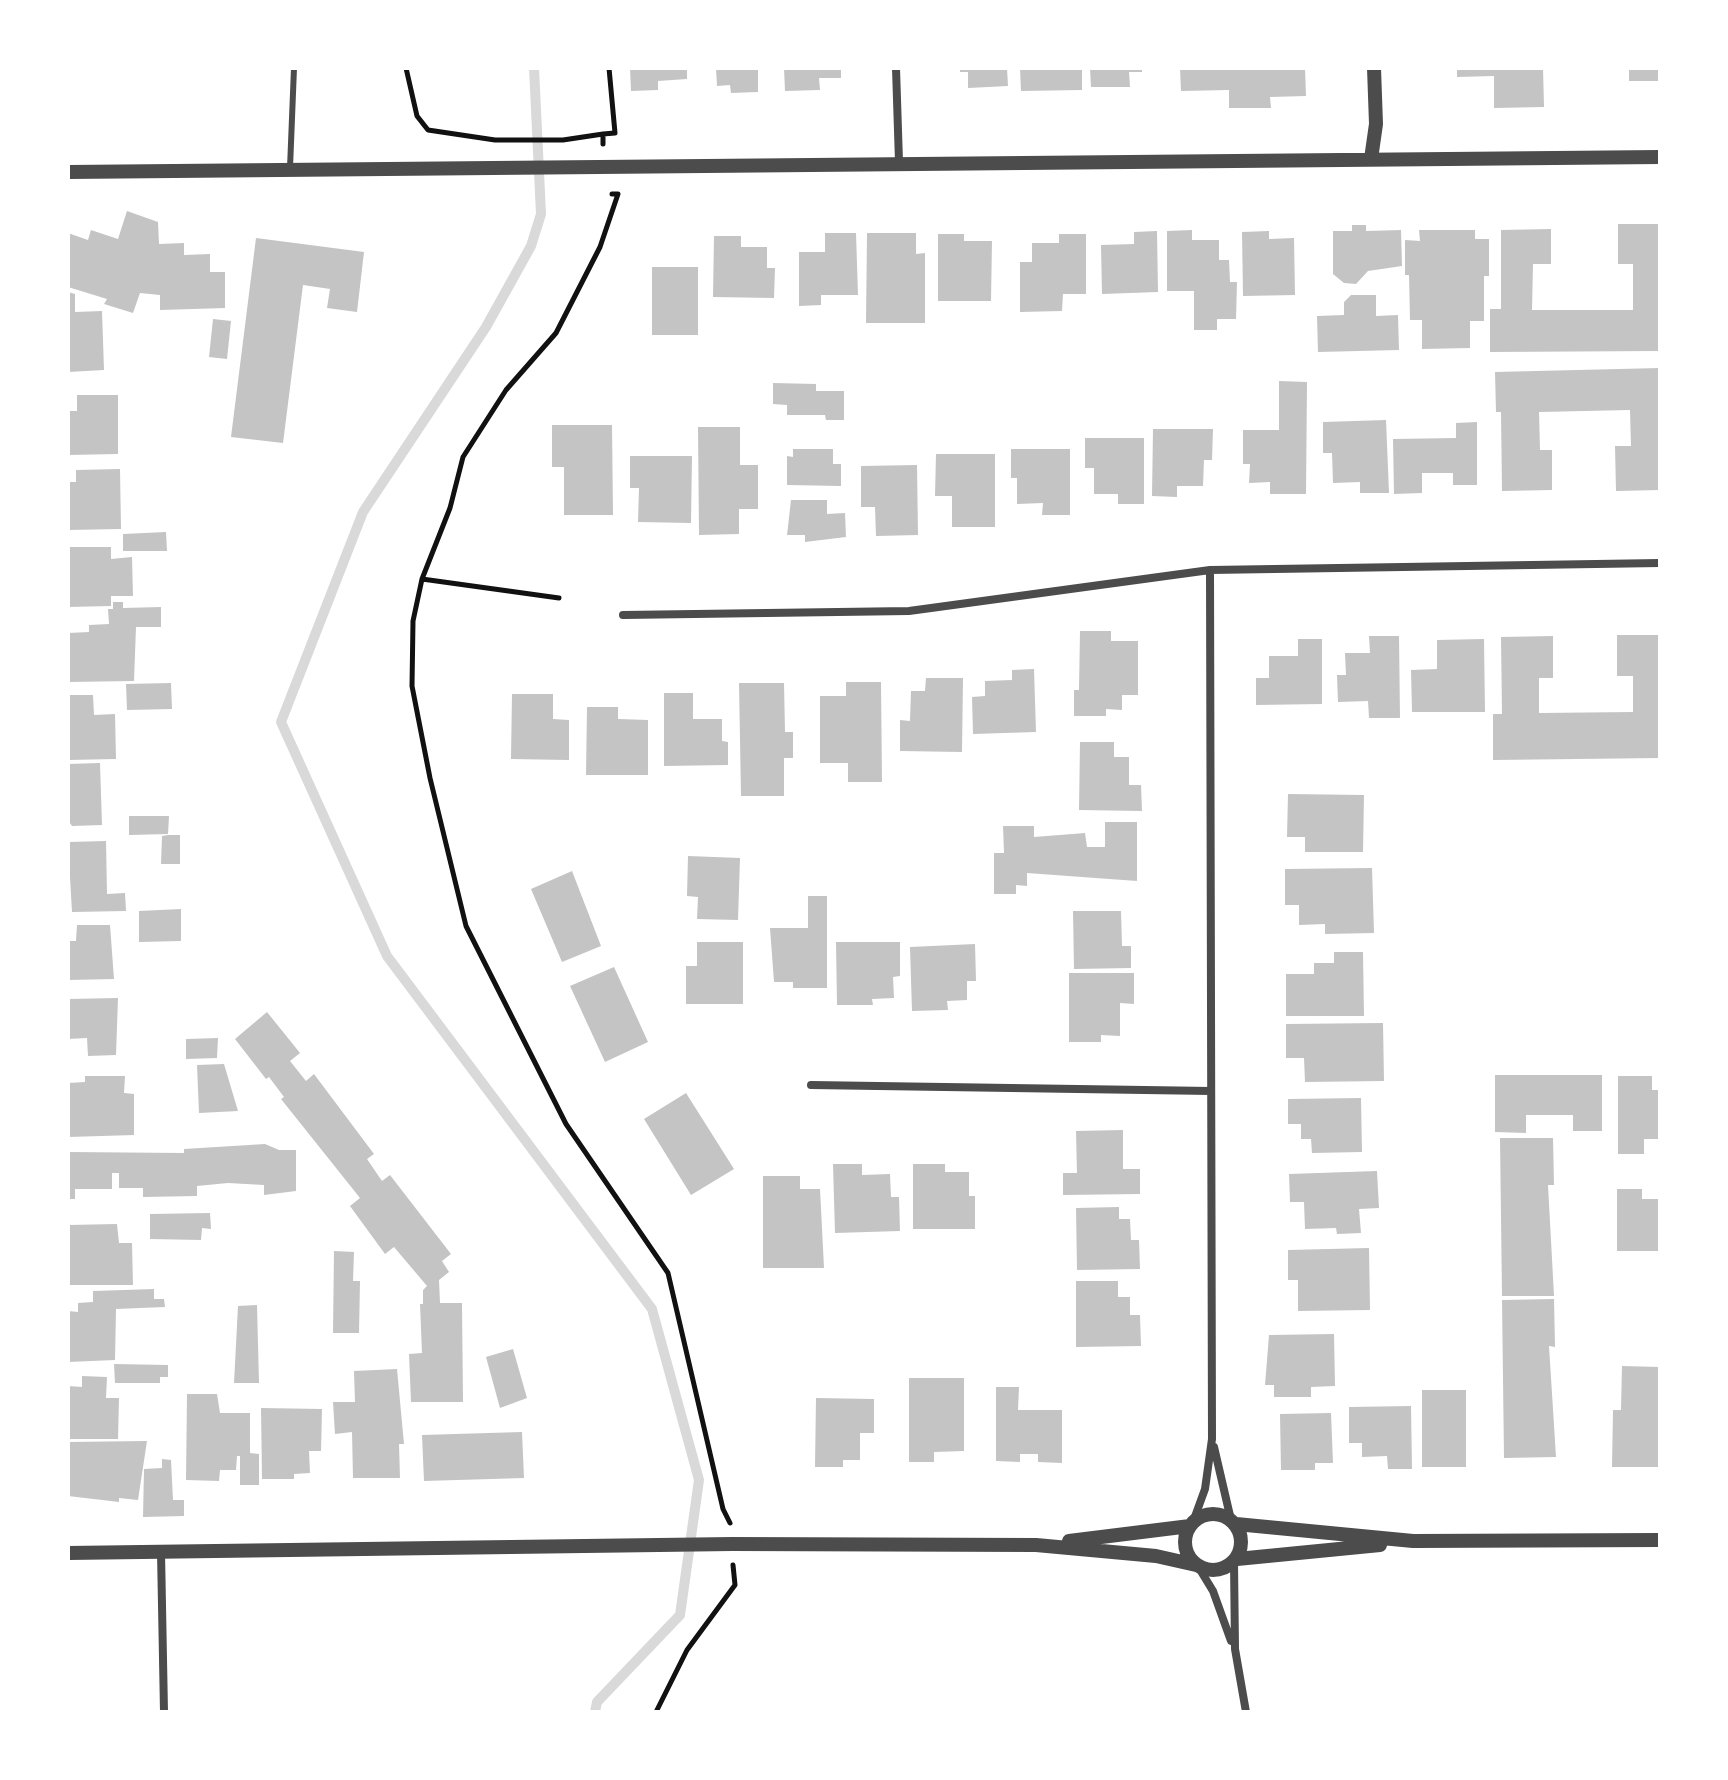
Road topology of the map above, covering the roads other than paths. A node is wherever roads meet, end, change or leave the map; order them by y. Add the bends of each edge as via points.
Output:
1 (294, 68) edge
2 (896, 68) edge
3 (1374, 68) edge
4 (1660, 157) edge
5 (1371, 159) junction
6 (899, 162) junction
7 (290, 170) junction
8 (68, 172) edge
9 (1660, 563) edge
10 (1210, 570) junction
11 (623, 615) dead end
12 (811, 1085) dead end
13 (1211, 1091) junction
14 (1212, 1439) junction
15 (1234, 1522) junction
16 (1191, 1524) junction
17 (1660, 1540) edge
18 (1413, 1541) junction
19 (1036, 1545) junction
20 (161, 1552) junction
21 (68, 1553) edge
22 (1235, 1560) junction
23 (1197, 1566) junction
24 (1235, 1649) junction
25 (164, 1712) edge
26 (1246, 1712) edge

1 - 7 lane
2 - 6 street
3 - 5 street
4 - 5 street
5 - 6 street
6 - 7 street
7 - 8 street
9 - 10 street
10 - 11 street via 909,611
10 - 13 street
12 - 13 street
13 - 14 street
14 - 15 street
14 - 16 street via 1205,1489
15 - 16 street via 1216,1514
15 - 18 street
15 - 22 street via 1242,1541
16 - 19 street
16 - 23 street via 1186,1551
17 - 18 street
18 - 22 street
19 - 20 street
19 - 23 street via 1156,1556
20 - 21 street
20 - 25 street
22 - 23 street via 1217,1571
22 - 24 street
23 - 24 street via 1213,1591
24 - 26 street

